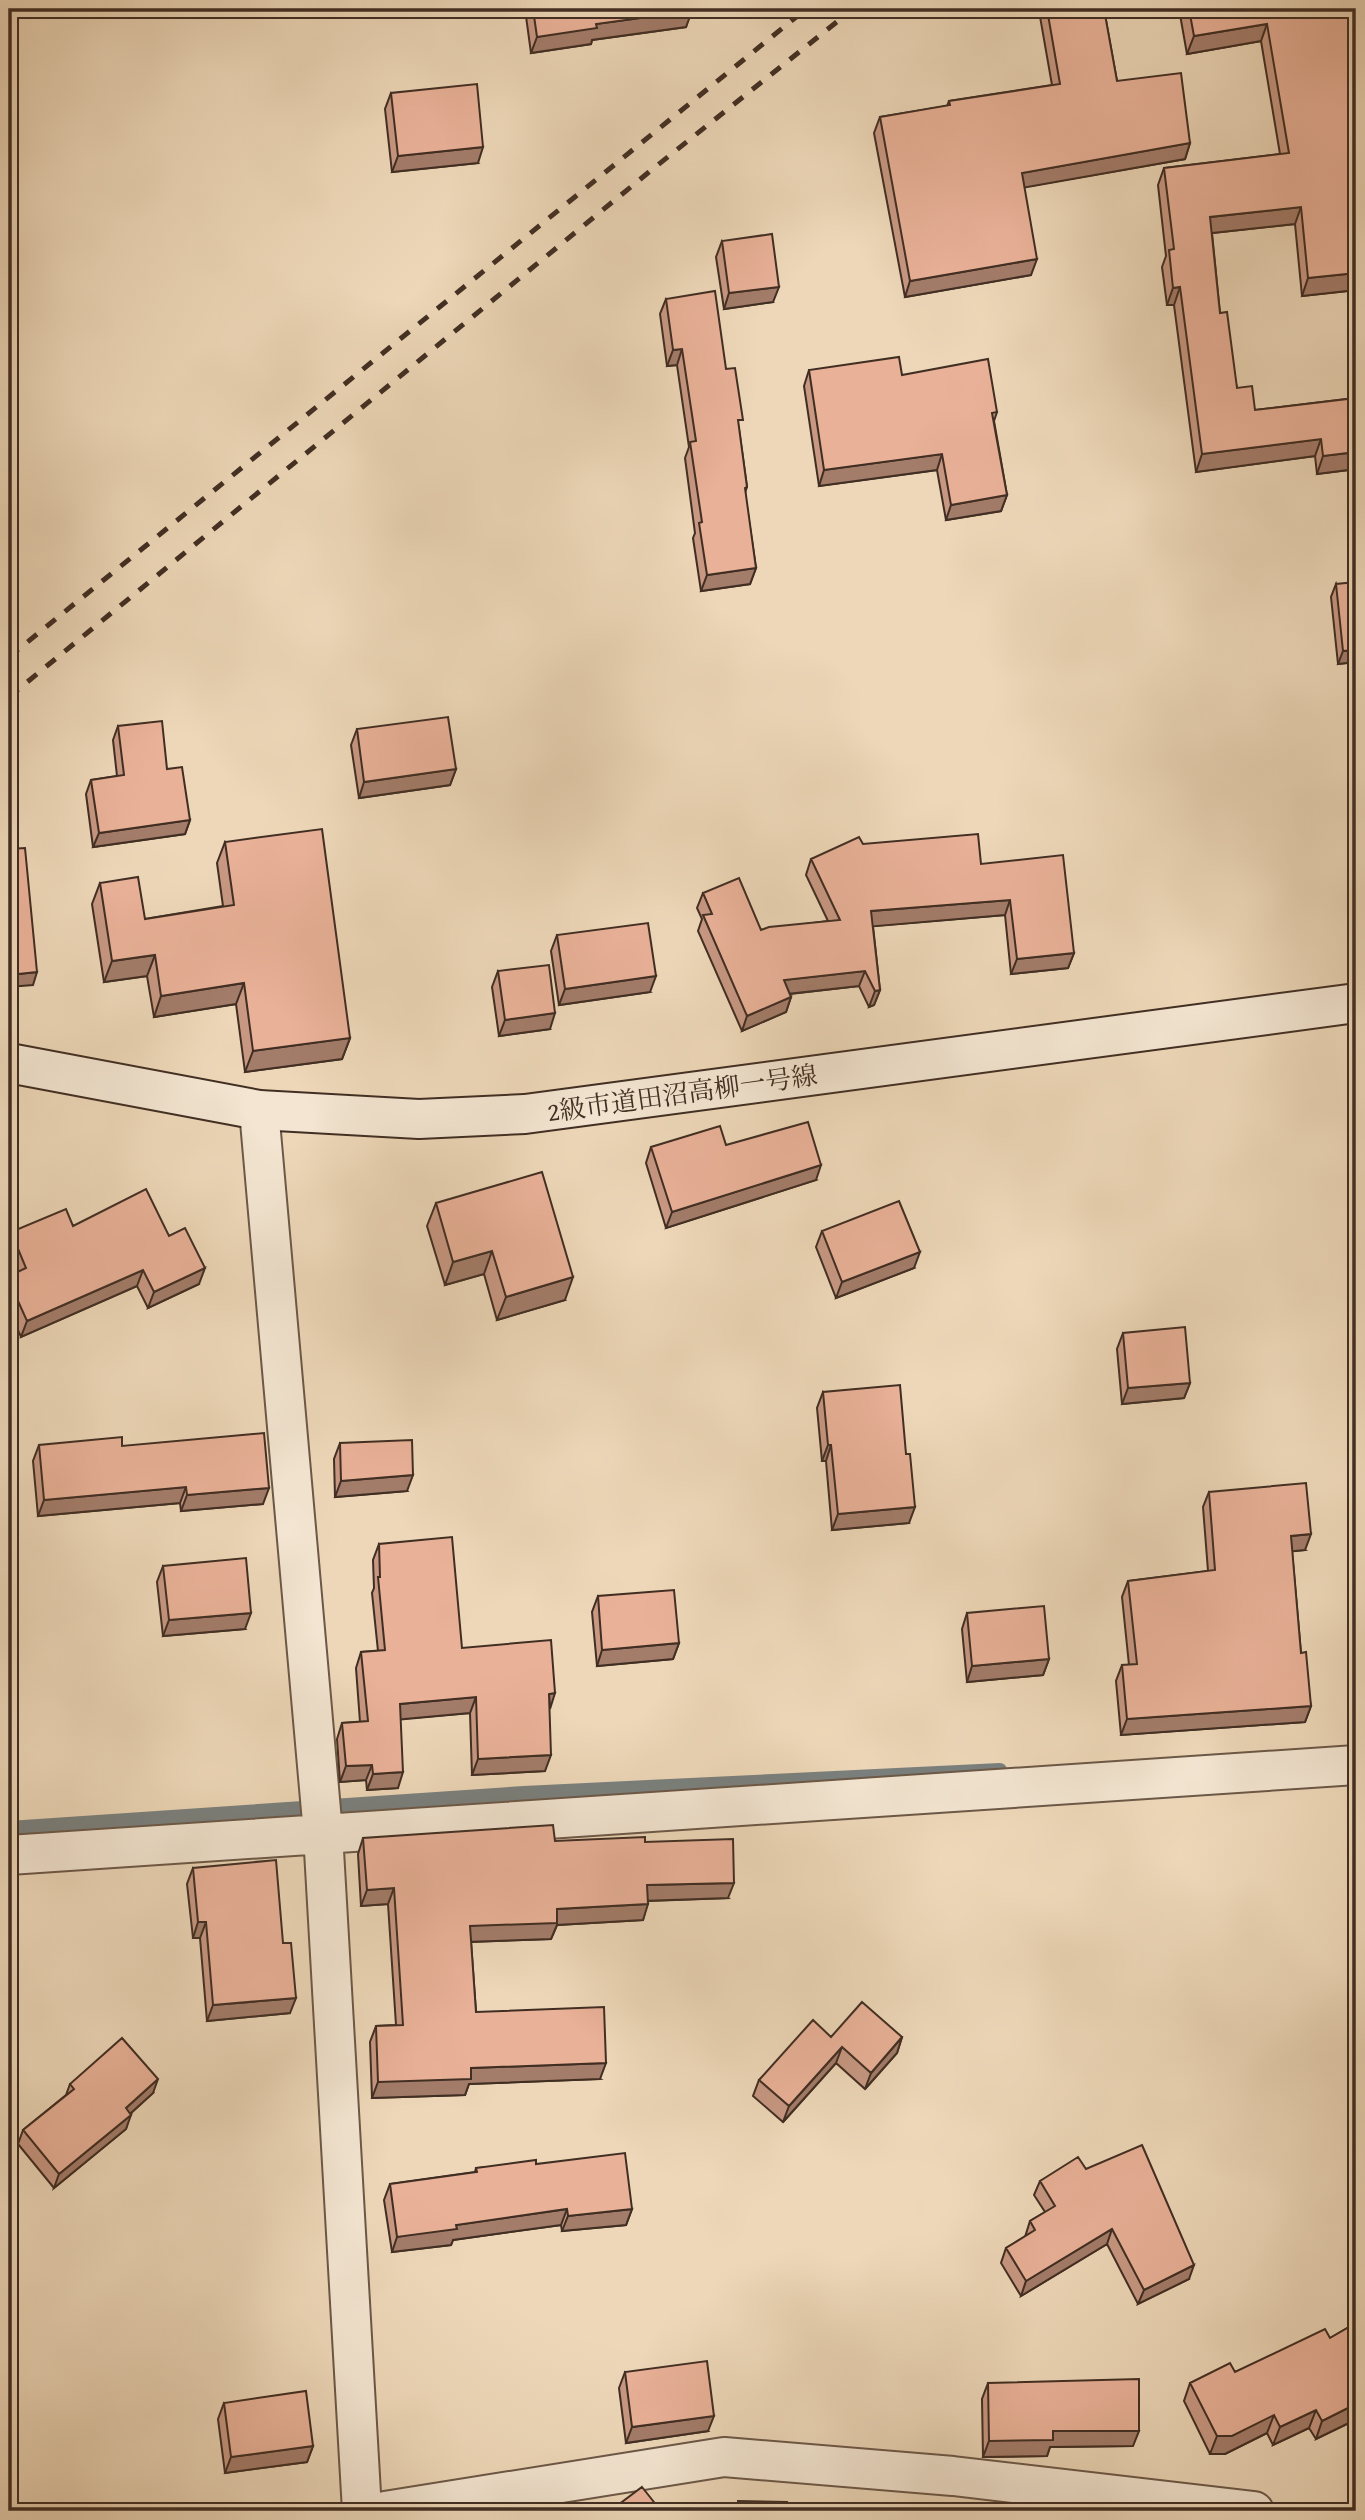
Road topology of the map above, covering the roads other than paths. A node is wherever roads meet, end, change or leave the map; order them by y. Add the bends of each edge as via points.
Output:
1 (1356, 1003) edge
2 (9, 1063) edge
3 (259, 1110) junction
4 (1356, 1765) edge
5 (323, 1833) junction
6 (9, 1855) edge
7 (362, 2511) edge
8 (385, 2511) edge
9 (1254, 2511) edge

1 - 3 street, 2級市道田沼高柳一号線 via 525,1114 419,1119
2 - 3 street, 2級市道田沼高柳一号線
3 - 5 street
4 - 5 street
5 - 6 street
5 - 7 street
8 - 9 street via 724,2457 953,2476

